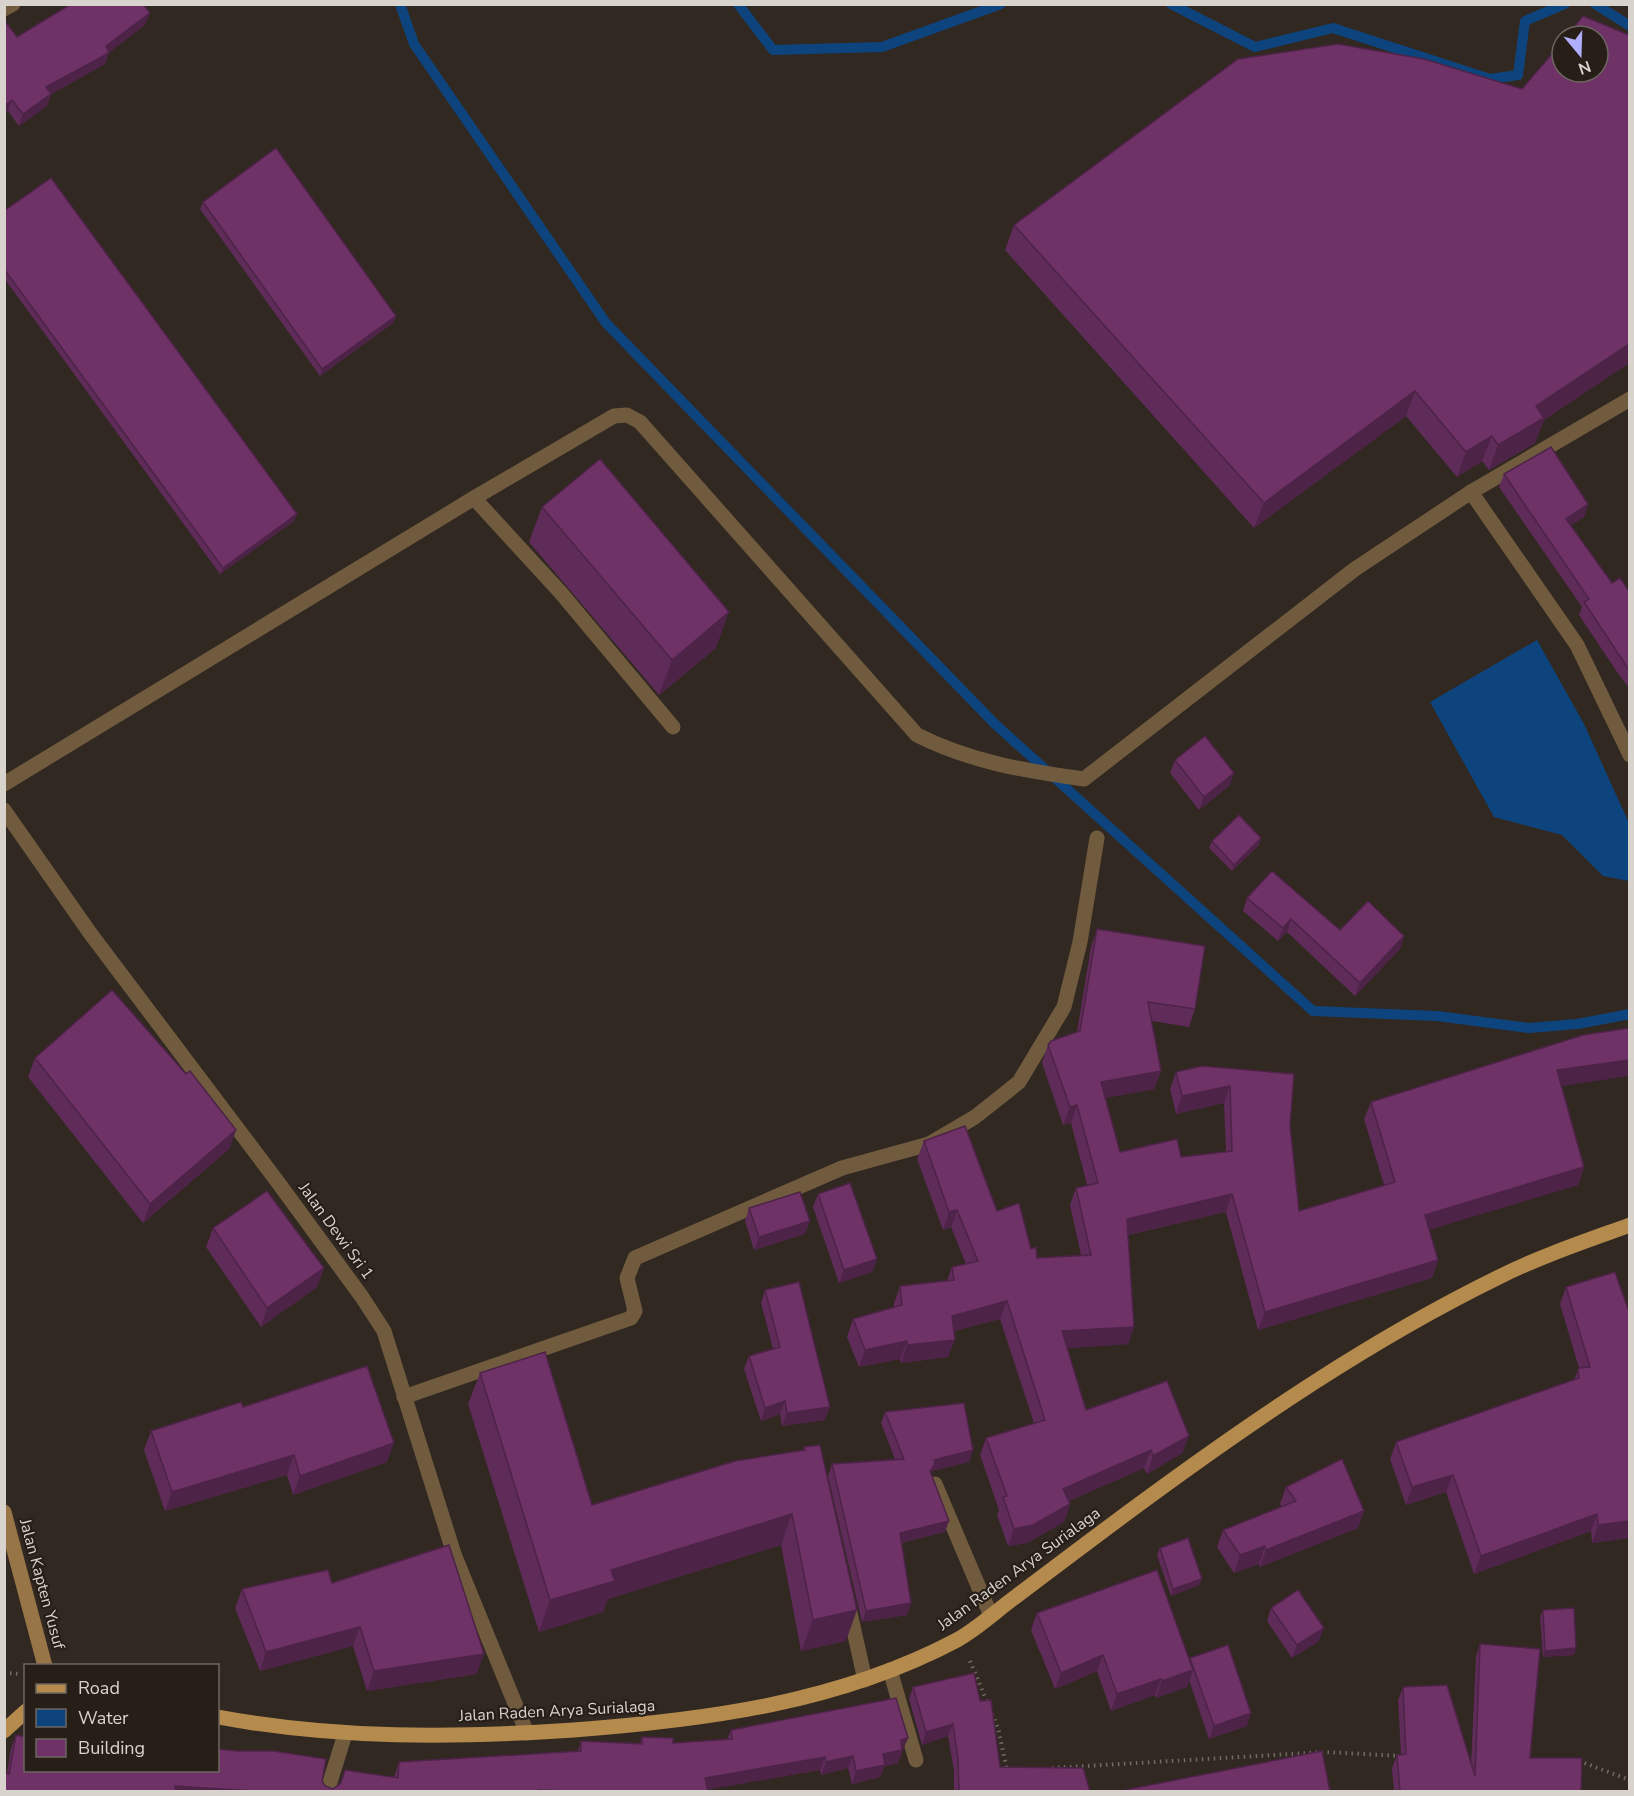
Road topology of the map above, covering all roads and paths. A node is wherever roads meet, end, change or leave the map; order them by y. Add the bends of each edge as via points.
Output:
1 (13, 4) edge
2 (4, 9) edge
3 (1629, 399) edge
4 (1471, 492) junction
5 (474, 498) junction
6 (673, 727) dead end
7 (1629, 755) edge
8 (4, 784) edge
9 (4, 810) edge
10 (1097, 838) dead end
11 (1629, 1225) edge
12 (404, 1397) junction
13 (935, 1484) edge
14 (4, 1512) edge
15 (844, 1589) edge
16 (991, 1616) junction
17 (960, 1638) junction
18 (45, 1664) edge
19 (890, 1670) junction
20 (4, 1673) edge
21 (24, 1674) edge
22 (865, 1680) junction
23 (24, 1713) edge
24 (219, 1717) edge
25 (4, 1731) edge
26 (527, 1733) junction
27 (345, 1734) junction
28 (1403, 1756) edge
29 (916, 1760) dead end
30 (1572, 1761) edge
31 (1050, 1768) edge
32 (1007, 1771) junction
33 (1018, 1771) edge
34 (1629, 1780) edge
35 (1007, 1781) edge
36 (327, 1791) edge

1 - 2 street
3 - 4 street
4 - 5 street via 1354,569 1084,779 986,763 917,735 640,422 627,415 614,416
4 - 7 street via 1577,645
5 - 6 street via 561,593
5 - 8 street
9 - 12 street, Jalan Dewi Sri 1 via 97,943 362,1297 384,1331
10 - 12 street via 1080,942 1064,1007 1019,1082 975,1117 929,1144 842,1168 635,1258 627,1278 635,1311 631,1318
11 - 16 main road, Jalan Raden Arya Surialaga via 1501,1276 1294,1395
12 - 26 street, Jalan Dewi Sri 1 via 454,1554
13 - 16 street
14 - 18 main road, Jalan Kapten Yusuf
15 - 22 street
16 - 17 main road, Jalan Raden Arya Surialaga
17 - 19 main road, Jalan Raden Arya Surialaga
17 - 32 path via 998,1728
19 - 22 main road, Jalan Raden Arya Surialaga
19 - 29 street
20 - 21 path
22 - 26 main road, Jalan Raden Arya Surialaga via 780,1704 673,1722
23 - 25 main road
24 - 27 main road, Jalan Raden Arya Surialaga
26 - 27 main road, Jalan Raden Arya Surialaga
27 - 36 street
28 - 31 path via 1325,1752
30 - 34 path via 1584,1761
32 - 33 path
32 - 35 path

